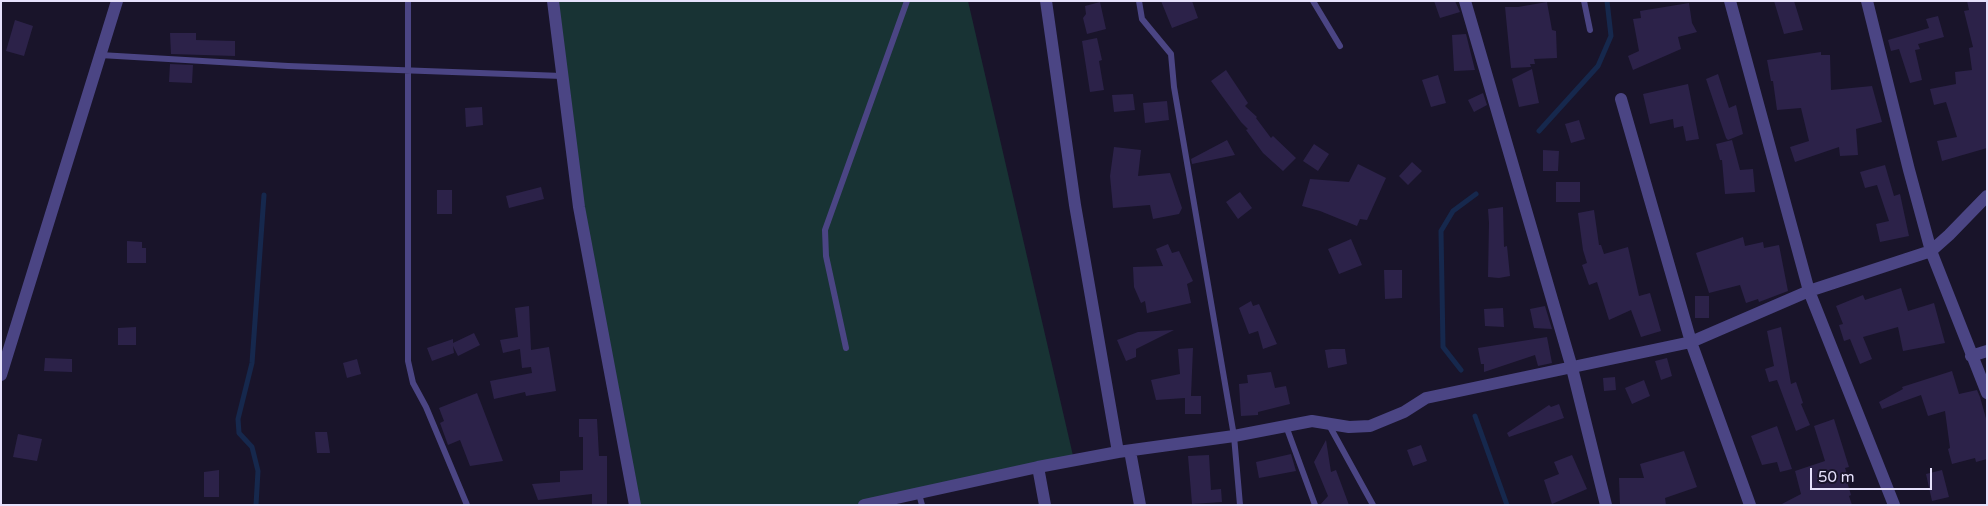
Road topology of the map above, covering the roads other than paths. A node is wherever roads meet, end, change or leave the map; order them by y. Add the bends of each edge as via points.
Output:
1 (116, 1) edge
2 (408, 1) edge
3 (552, 1) edge
4 (907, 1) edge
5 (1046, 1) edge
6 (1139, 1) edge
7 (1314, 1) edge
8 (1466, 1) edge
9 (1584, 1) edge
10 (1730, 1) edge
11 (1867, 1) edge
12 (1590, 30) dead end
13 (1340, 46) dead end
14 (100, 56) junction
15 (408, 70) junction
16 (562, 76) junction
17 (1621, 99) dead end
18 (1987, 196) edge
19 (1932, 251) junction
20 (1809, 291) junction
21 (1691, 342) junction
22 (846, 348) dead end
23 (1987, 351) edge
24 (1971, 356) junction
25 (1572, 368) junction
26 (1, 375) edge
27 (1987, 393) edge
28 (1329, 424) junction
29 (1286, 426) junction
30 (1234, 436) junction
31 (1124, 452) junction
32 (1038, 466) junction
33 (921, 499) edge
34 (467, 505) edge
35 (635, 505) edge
36 (864, 505) edge
37 (1044, 505) edge
38 (1140, 505) edge
39 (1240, 505) edge
40 (1315, 505) edge
41 (1373, 505) edge
42 (1606, 505) edge
43 (1750, 505) edge
44 (1894, 505) edge

1 - 14 street
2 - 15 lane
3 - 16 street
4 - 22 lane via 825,230 826,256
5 - 31 street via 1075,205
6 - 30 lane via 1142,19 1171,54
7 - 13 lane
8 - 25 street
9 - 12 lane
10 - 20 street
11 - 19 street
14 - 15 lane
14 - 26 street
15 - 16 lane
15 - 34 lane via 408,361 413,383
16 - 35 street via 579,207
17 - 21 street
18 - 19 street
19 - 20 street
19 - 24 street
20 - 21 street
20 - 44 street
21 - 25 street
21 - 43 street
23 - 24 street
24 - 27 street
25 - 28 street via 1426,398 1404,412 1370,426
25 - 42 street
28 - 29 street via 1312,421
28 - 41 lane
29 - 30 street
29 - 40 lane
30 - 31 street
30 - 39 lane
31 - 32 street
31 - 38 street
32 - 33 street
32 - 37 street
33 - 36 street

